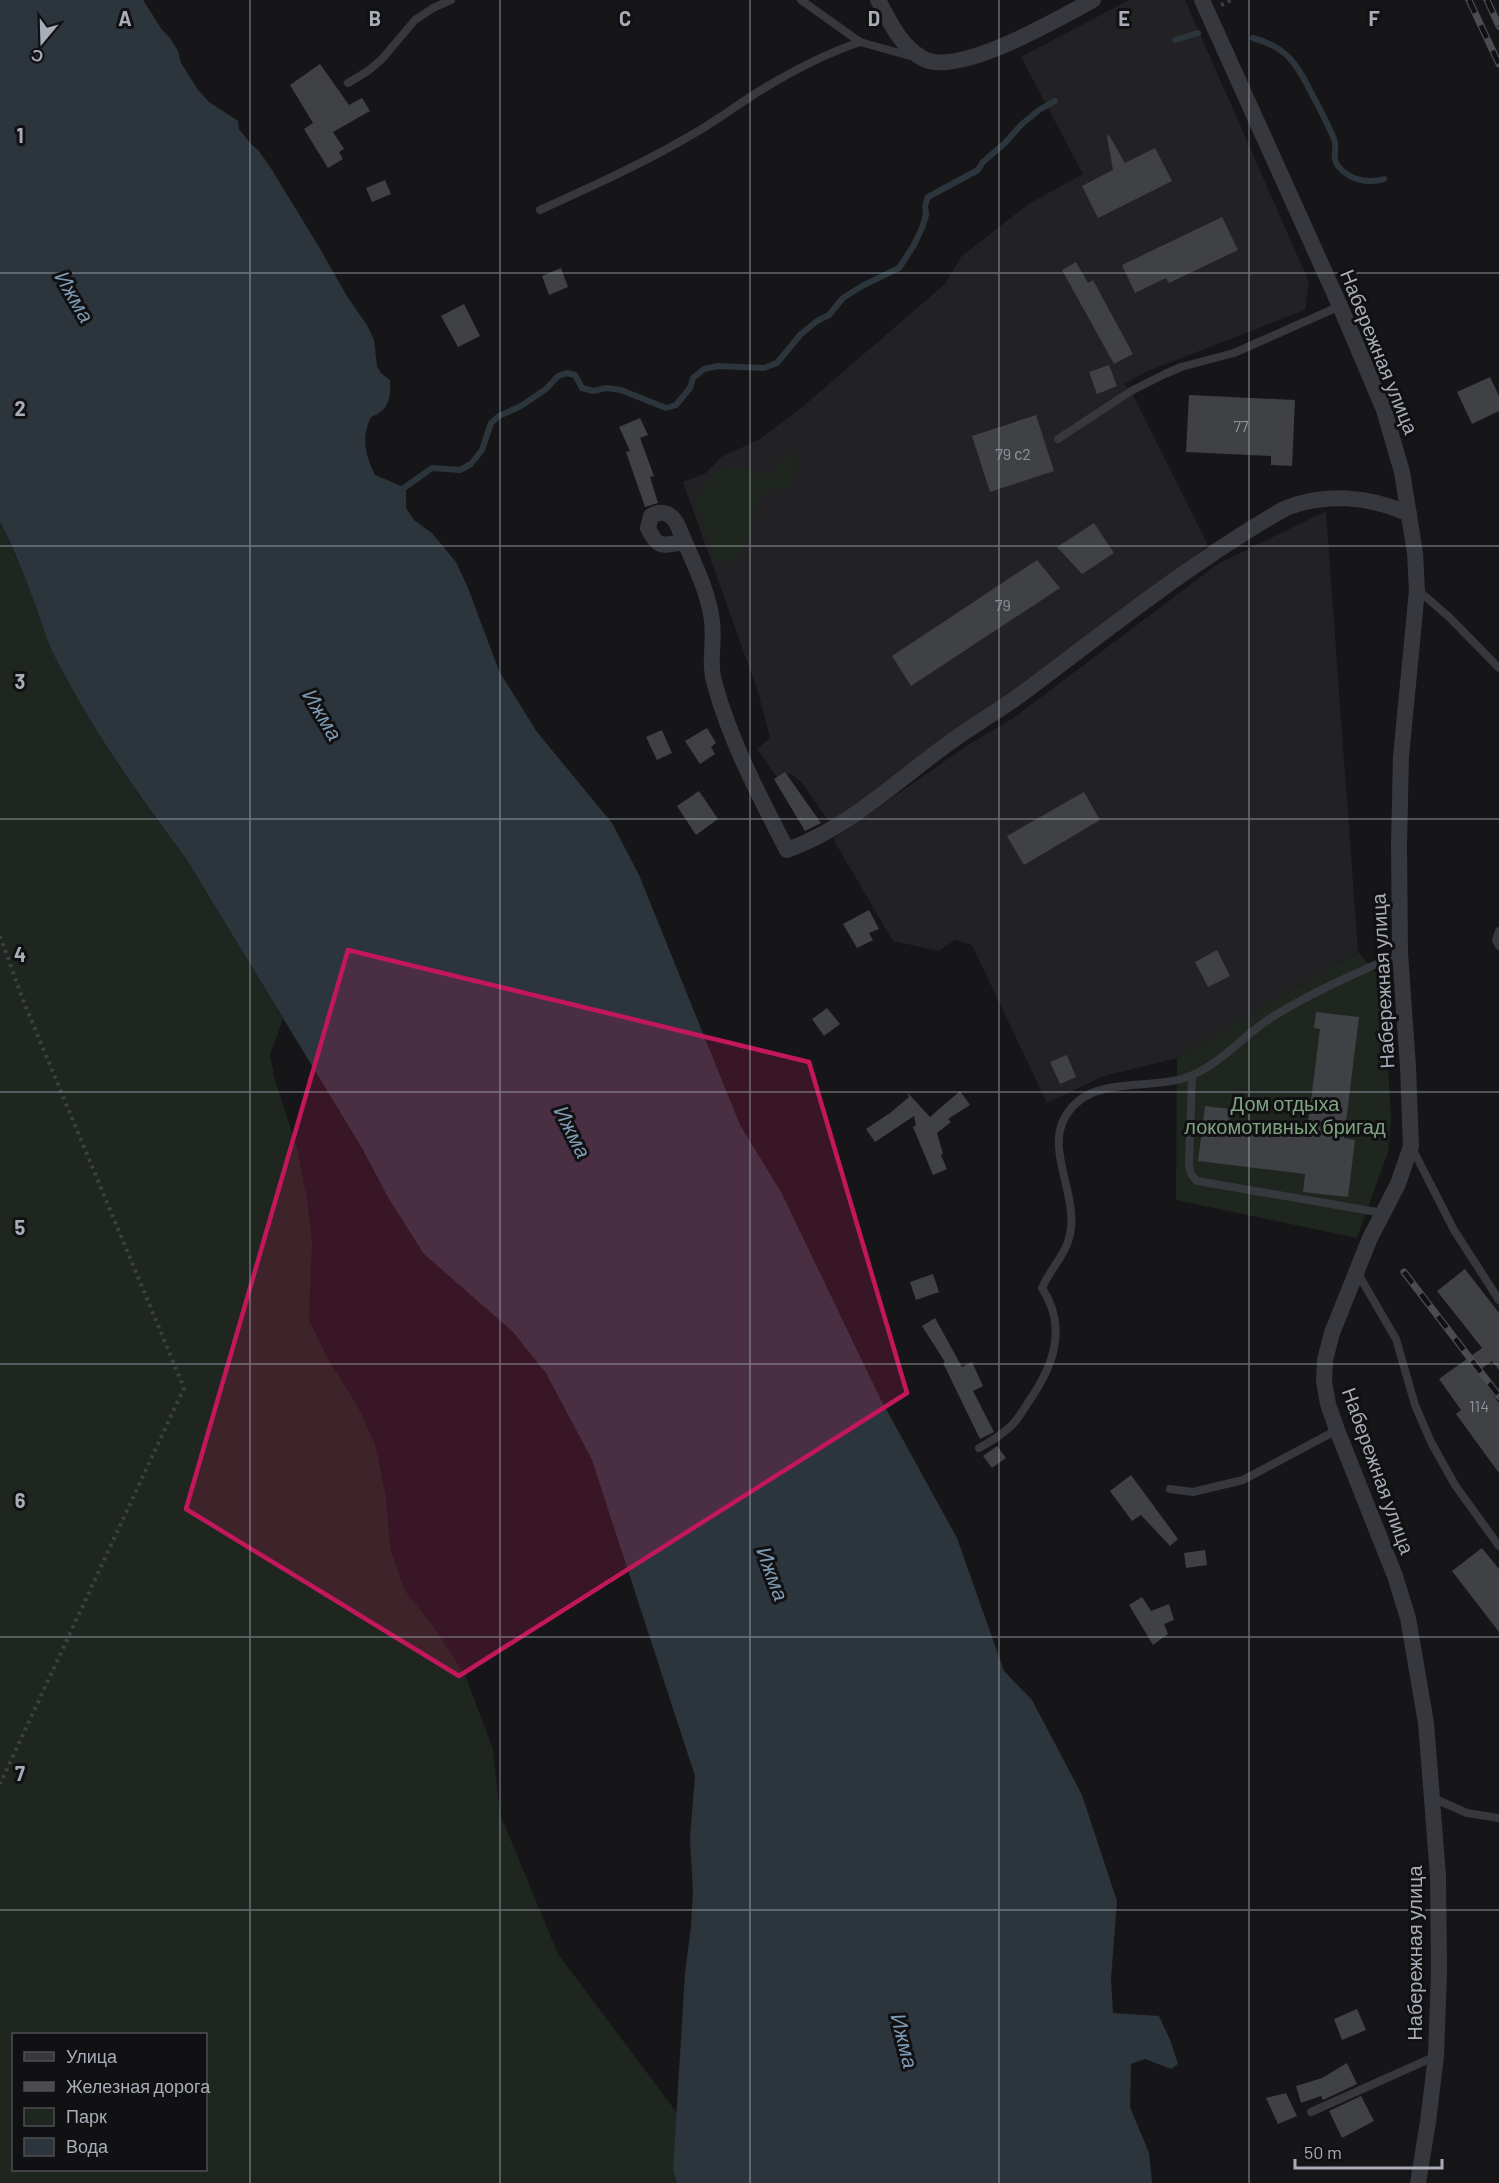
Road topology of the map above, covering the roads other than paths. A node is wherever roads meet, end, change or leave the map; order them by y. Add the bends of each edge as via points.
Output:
1 (451, 0) edge
2 (801, 0) edge
3 (878, 0) edge
4 (1093, 0) edge
5 (1202, 0) edge
6 (860, 42) junction
7 (924, 60) junction
8 (348, 83) dead end
9 (540, 210) dead end
10 (1340, 306) junction
11 (1058, 439) dead end
12 (1409, 514) junction
13 (684, 542) dead end
14 (1417, 590) junction
15 (1499, 668) edge
16 (1499, 931) edge
17 (1499, 946) edge
18 (1400, 953) junction
19 (1192, 1076) junction
20 (1411, 1146) junction
21 (1383, 1213) junction
22 (1356, 1272) junction
23 (1499, 1300) edge
24 (1337, 1430) junction
25 (979, 1448) dead end
26 (1170, 1489) dead end
27 (1499, 1546) edge
28 (1433, 1798) junction
29 (1499, 1818) edge
30 (1436, 2056) junction
31 (1311, 2112) dead end
32 (1418, 2183) edge

1 - 8 lane via 415,20 382,59
2 - 6 lane
3 - 7 street via 906,47
4 - 7 street via 977,56 944,63
5 - 10 street, Набережная улица
6 - 7 lane
6 - 9 lane via 758,92 649,159
10 - 11 lane via 1234,352 1165,374 1131,391
10 - 12 street, Набережная улица via 1391,430
12 - 13 street via 1375,502 1335,498 1302,502 1284,509 1138,605 851,818 786,850 722,706 712,672 712,621 706,594
12 - 14 street, Набережная улица
14 - 15 lane
14 - 18 street, Набережная улица via 1401,757
16 - 17 lane
18 - 19 lane via 1272,1017
18 - 20 street, Набережная улица
19 - 21 lane via 1189,1165 1197,1181
19 - 25 lane via 1107,1087 1078,1101 1067,1113 1059,1133 1059,1146 1072,1212 1071,1228 1065,1250 1042,1288 1054,1316 1054,1354 1042,1383 1011,1426
20 - 21 street, Набережная улица
20 - 23 lane via 1454,1230
21 - 22 street, Набережная улица
22 - 24 street, Набережная улица via 1325,1360 1324,1381
22 - 27 lane via 1396,1339 1415,1405 1431,1442 1455,1485
24 - 26 lane via 1243,1480 1193,1492
24 - 28 street, Набережная улица via 1395,1576 1407,1617 1426,1723
28 - 29 lane via 1467,1813
28 - 30 street, Набережная улица via 1439,1929
30 - 31 lane
30 - 32 street, Набережная улица

